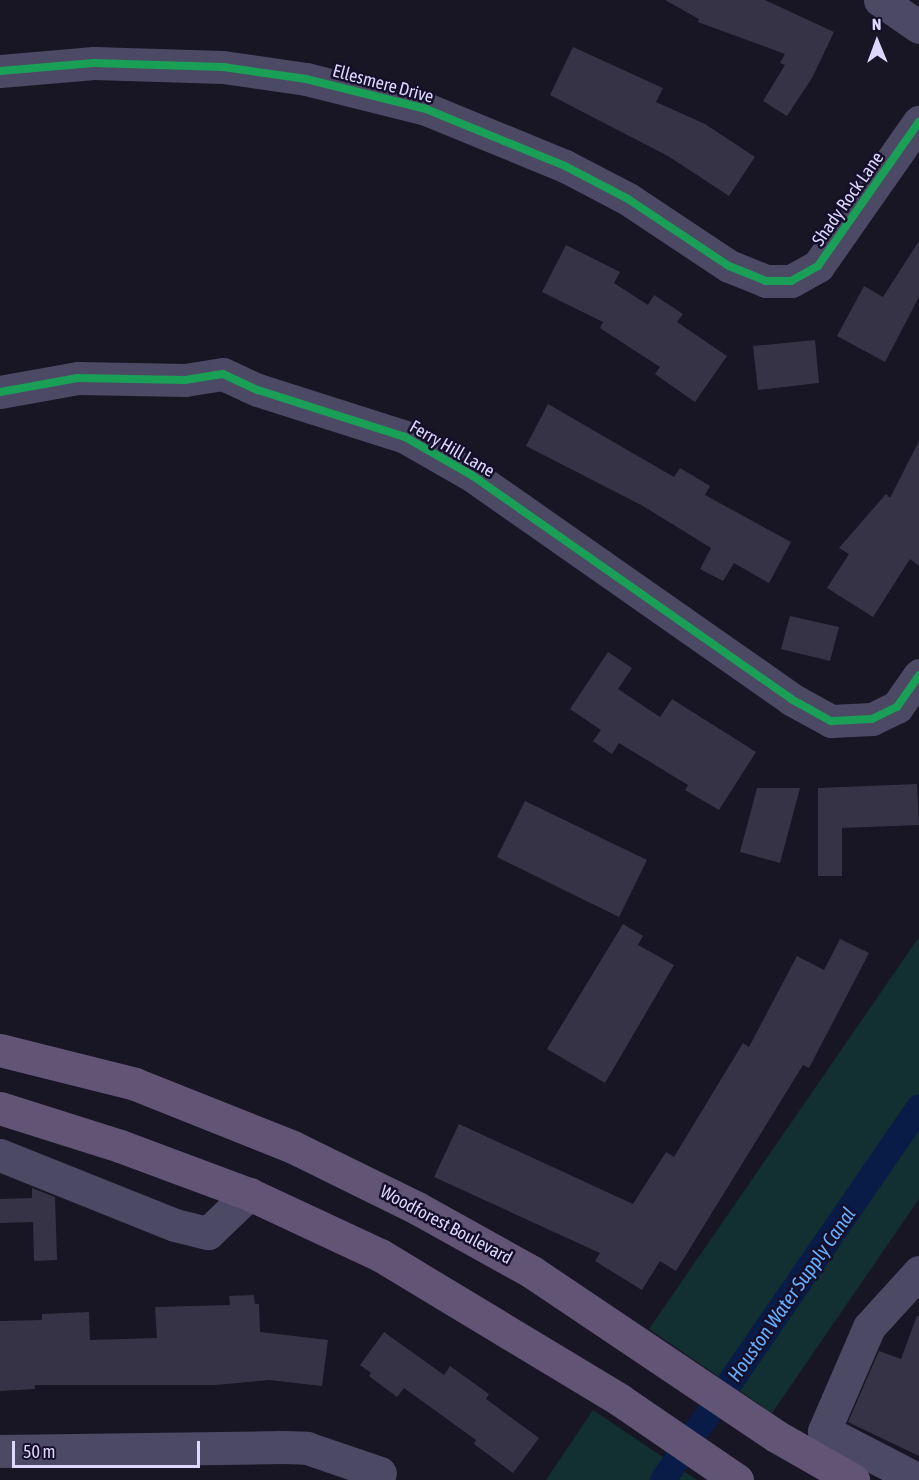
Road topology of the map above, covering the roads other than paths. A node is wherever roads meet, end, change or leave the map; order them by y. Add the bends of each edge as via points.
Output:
1 (880, 0) edge
2 (919, 27) edge
3 (0, 71) edge
4 (919, 122) edge
5 (790, 281) joint
6 (0, 392) edge
7 (919, 675) edge
8 (0, 1050) edge
9 (1, 1118) edge
10 (0, 1146) edge
11 (0, 1155) edge
12 (249, 1194) junction
13 (919, 1272) edge
14 (0, 1451) edge
15 (380, 1473) dead end
16 (737, 1480) edge
17 (853, 1480) edge
18 (919, 1480) edge

1 - 2 street
3 - 5 street, Ellesmere Drive via 94,63 223,67 306,79 426,109 565,166 628,199 729,266 766,282
4 - 5 street, Shady Rock Lane via 818,266
6 - 7 street, Ferry Hill Lane via 78,378 184,380 223,374 258,390 405,437 473,476 791,699 831,721 866,719 897,707
8 - 17 main road, Woodforest Boulevard via 135,1084 294,1147 532,1272 776,1436
9 - 10 street
9 - 12 main road via 120,1146
11 - 12 street via 175,1225 208,1233
12 - 16 main road via 380,1255 568,1369
13 - 18 street via 869,1327 824,1431
14 - 15 street via 291,1447 331,1455

